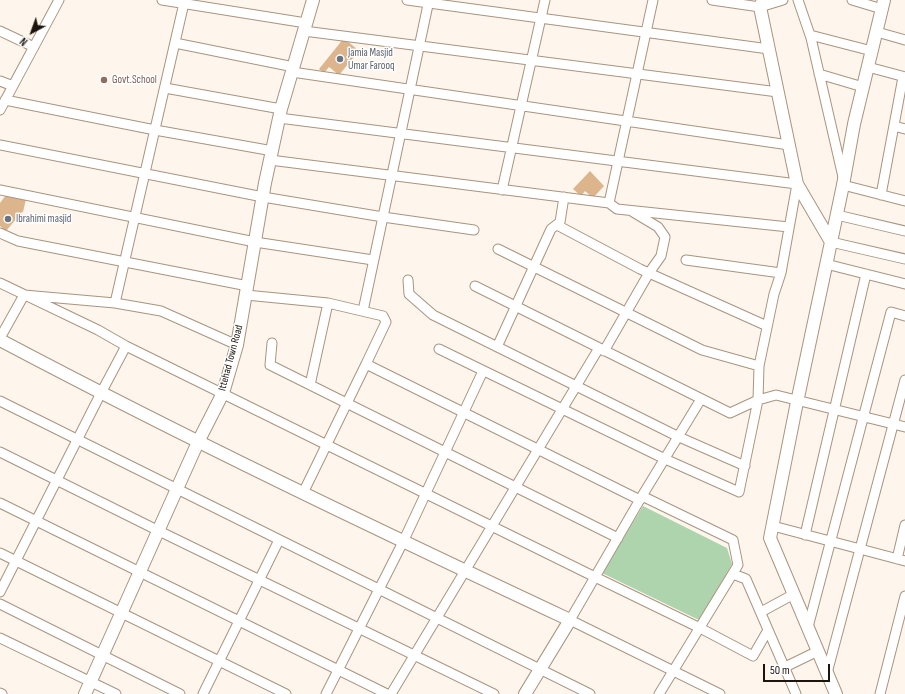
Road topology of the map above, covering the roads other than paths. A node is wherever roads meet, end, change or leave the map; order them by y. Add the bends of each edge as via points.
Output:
1 (58, 0) edge
2 (162, 0) edge
3 (313, 0) edge
4 (407, 0) edge
5 (545, 0) edge
6 (653, 0) edge
7 (712, 0) edge
8 (783, 0) edge
9 (798, 0) edge
10 (852, 0) edge
11 (428, 1) edge
12 (196, 3) edge
13 (184, 4) junction
14 (762, 4) edge
15 (883, 4) edge
16 (541, 18) junction
17 (305, 27) junction
18 (0, 31) edge
19 (646, 32) junction
20 (877, 32) junction
21 (810, 35) junction
22 (905, 40) edge
23 (175, 43) junction
24 (419, 46) junction
25 (34, 47) junction
26 (769, 49) junction
27 (872, 51) junction
28 (532, 60) junction
29 (868, 67) junction
30 (293, 70) junction
31 (637, 74) junction
32 (819, 74) junction
33 (904, 77) edge
34 (0, 81) edge
35 (12, 86) junction
36 (863, 87) junction
37 (165, 88) junction
38 (410, 90) junction
39 (778, 92) junction
40 (5, 100) junction
41 (521, 106) junction
42 (0, 110) edge
43 (280, 113) junction
44 (627, 121) junction
45 (894, 126) junction
46 (905, 129) edge
47 (155, 130) junction
48 (400, 134) junction
49 (0, 145) edge
50 (789, 145) junction
51 (512, 148) junction
52 (272, 156) junction
53 (618, 161) junction
54 (145, 174) junction
55 (391, 176) junction
56 (843, 183) junction
57 (798, 184) junction
58 (0, 190) edge
59 (502, 190) junction
60 (881, 195) junction
61 (263, 197) junction
62 (564, 198) junction
63 (905, 201) edge
64 (609, 203) junction
65 (629, 210) junction
66 (837, 215) junction
67 (382, 217) junction
68 (134, 218) junction
69 (557, 225) junction
70 (789, 227) junction
71 (474, 230) dead end
72 (905, 231) edge
73 (0, 232) edge
74 (255, 242) junction
75 (831, 242) junction
76 (498, 250) dead end
77 (905, 259) edge
78 (373, 260) junction
79 (686, 260) dead end
80 (125, 261) junction
81 (826, 264) junction
82 (534, 268) junction
83 (649, 273) junction
84 (781, 273) junction
85 (866, 274) junction
86 (408, 280) dead end
87 (0, 283) edge
88 (905, 284) edge
89 (475, 286) dead end
90 (247, 290) junction
91 (24, 295) junction
92 (115, 303) junction
93 (328, 303) junction
94 (516, 306) junction
95 (363, 311) junction
96 (627, 313) junction
97 (905, 316) edge
98 (767, 326) junction
99 (1, 342) edge
100 (272, 343) dead end
101 (237, 345) junction
102 (126, 346) junction
103 (497, 347) junction
104 (439, 349) dead end
105 (602, 349) junction
106 (366, 364) junction
107 (759, 366) junction
108 (483, 370) junction
109 (905, 380) edge
110 (310, 385) junction
111 (576, 386) junction
112 (101, 392) junction
113 (222, 393) junction
114 (701, 399) junction
115 (758, 400) junction
116 (797, 400) junction
117 (0, 401) edge
118 (347, 403) junction
119 (562, 409) junction
120 (834, 409) junction
121 (464, 412) junction
122 (864, 416) junction
123 (893, 424) junction
124 (905, 427) edge
125 (679, 437) junction
126 (77, 440) junction
127 (198, 442) junction
128 (327, 444) junction
129 (538, 449) junction
130 (0, 452) edge
131 (445, 452) junction
132 (665, 460) junction
133 (745, 466) junction
134 (57, 480) junction
135 (515, 488) junction
136 (178, 490) junction
137 (303, 493) junction
138 (426, 493) junction
139 (641, 498) junction
140 (0, 503) edge
141 (36, 521) junction
142 (905, 525) edge
143 (492, 526) junction
144 (773, 526) junction
145 (159, 532) junction
146 (805, 535) junction
147 (618, 538) junction
148 (279, 540) junction
149 (403, 542) junction
150 (830, 542) junction
151 (860, 550) junction
152 (0, 553) edge
153 (901, 560) edge
154 (16, 561) junction
155 (465, 571) junction
156 (141, 572) junction
157 (733, 574) junction
158 (595, 577) junction
159 (259, 580) junction
160 (379, 589) junction
161 (0, 592) edge
162 (794, 594) junction
163 (905, 596) edge
164 (0, 604) edge
165 (761, 612) junction
166 (122, 613) junction
167 (437, 618) junction
168 (570, 620) junction
169 (239, 621) junction
170 (808, 627) junction
171 (359, 628) junction
172 (700, 628) junction
173 (768, 630) junction
174 (0, 638) edge
175 (818, 651) junction
176 (103, 655) junction
177 (415, 655) junction
178 (219, 661) junction
179 (784, 667) junction
180 (540, 669) junction
181 (338, 670) junction
182 (673, 671) junction
183 (827, 673) junction
184 (91, 681) junction
185 (85, 694) edge
186 (116, 694) edge
187 (180, 694) edge
188 (203, 694) edge
189 (286, 694) edge
190 (326, 694) edge
191 (387, 694) edge
192 (391, 694) edge
193 (494, 694) edge
194 (525, 694) edge
195 (590, 694) edge
196 (659, 694) edge
197 (720, 694) edge
198 (796, 694) edge
199 (836, 694) edge
200 (880, 694) edge

1 - 25 street
2 - 13 street
3 - 17 street, Ittehad Town Road
4 - 11 street
5 - 16 street
6 - 19 street
7 - 14 street
8 - 14 street
9 - 21 street
10 - 15 street
11 - 16 street
11 - 24 street
12 - 13 street
12 - 17 street
13 - 23 street
14 - 26 street
15 - 20 street
16 - 19 street
16 - 28 street
17 - 24 street
17 - 30 street, Ittehad Town Road
18 - 25 street
19 - 26 street
19 - 31 street
20 - 22 street
20 - 27 street
21 - 27 street
21 - 32 street
23 - 30 street
23 - 37 street
24 - 28 street
24 - 38 street
25 - 35 street
26 - 39 street
27 - 29 street
28 - 31 street
28 - 41 street
29 - 33 street
29 - 36 street
30 - 38 street
30 - 43 street, Ittehad Town Road
31 - 39 street
31 - 44 street
32 - 36 street
32 - 56 street
33 - 45 street
34 - 35 street
35 - 40 street
36 - 56 street
37 - 43 street
37 - 47 street
38 - 41 street
38 - 48 street
39 - 50 street
40 - 42 street
40 - 47 street
41 - 44 street
41 - 51 street
43 - 48 street
43 - 52 street, Ittehad Town Road
44 - 50 street
44 - 53 street
45 - 46 street
45 - 60 street
47 - 52 street
47 - 54 street
48 - 51 street
48 - 55 street
49 - 54 street
50 - 57 street
51 - 53 street
51 - 59 street
52 - 55 street
52 - 61 street, Ittehad Town Road
53 - 57 street
53 - 64 street
54 - 61 street
54 - 68 street
55 - 59 street
55 - 67 street
56 - 60 street
56 - 66 street
57 - 70 street
57 - 75 street
58 - 68 street
59 - 62 street
60 - 63 street
61 - 67 street
61 - 74 street, Ittehad Town Road
62 - 64 street
62 - 69 street via 560,222
64 - 65 street via 617,208
65 - 70 street
65 - 83 street via 658,227 665,237 661,256
66 - 72 street
66 - 75 street
67 - 71 street
67 - 78 street
68 - 74 street
68 - 80 street
69 - 82 street via 551,229
69 - 83 street
70 - 84 street
73 - 80 street via 18,241
74 - 78 street
74 - 90 street, Ittehad Town Road
75 - 77 street
75 - 81 street
76 - 82 street
78 - 95 street
79 - 84 street
80 - 90 street
80 - 92 street
81 - 85 street
81 - 116 street
82 - 94 street
82 - 96 street
83 - 96 street
83 - 98 street
84 - 98 street
85 - 88 street
85 - 120 street
86 - 103 street via 408,294 433,315
87 - 91 street
89 - 94 street
90 - 93 street
90 - 101 street, Ittehad Town Road
91 - 92 street
91 - 99 street
91 - 102 street
92 - 101 street via 161,311
93 - 95 street
93 - 110 street
94 - 103 street
94 - 105 street
95 - 106 street via 384,316 386,322
96 - 105 street
96 - 107 street via 702,350
97 - 122 street via 891,312
98 - 107 street
99 - 112 street
100 - 110 street via 270,365
101 - 113 street, Ittehad Town Road
102 - 112 street
102 - 113 street
103 - 111 street
104 - 108 street
105 - 111 street
105 - 114 street
106 - 118 street
106 - 121 street
107 - 115 street
108 - 119 street
108 - 121 street
109 - 123 street
110 - 118 street
111 - 119 street
111 - 125 street
112 - 126 street
112 - 127 street
113 - 127 street, Ittehad Town Road
113 - 128 street
114 - 115 street via 730,413
114 - 125 street
115 - 116 street via 776,395
115 - 133 street
116 - 120 street
116 - 144 street
117 - 126 street
118 - 128 street
118 - 131 street
119 - 129 street
119 - 132 street
120 - 122 street
120 - 146 street
121 - 129 street
121 - 131 street
122 - 123 street
122 - 150 street
123 - 124 street
123 - 151 street
125 - 132 street
125 - 133 street
126 - 134 street
126 - 136 street
127 - 136 street, Ittehad Town Road
127 - 137 street
128 - 137 street
128 - 138 street
129 - 135 street
129 - 139 street
130 - 134 street
131 - 135 street
131 - 138 street
132 - 133 street via 739,492
132 - 139 street
134 - 141 street
134 - 145 street
135 - 143 street
135 - 147 street
136 - 145 street, Ittehad Town Road
136 - 148 street
137 - 149 street
138 - 143 street
138 - 149 street
139 - 147 street
139 - 157 street via 733,540 738,565
140 - 141 street
141 - 154 street
141 - 156 street
142 - 153 street
143 - 155 street
143 - 158 street
144 - 146 street
144 - 162 street via 770,538
145 - 156 street, Ittehad Town Road
145 - 159 street
146 - 150 street
147 - 158 street
148 - 159 street
148 - 160 street
149 - 155 street
149 - 160 street
150 - 151 street
150 - 170 street
151 - 153 street
151 - 183 street
152 - 154 street
154 - 161 street
154 - 166 street
155 - 167 street
155 - 168 street
156 - 166 street, Ittehad Town Road
156 - 169 street
157 - 165 street via 746,579
157 - 172 street
158 - 168 street
158 - 172 street
159 - 169 street
159 - 171 street
160 - 167 street
160 - 171 street
162 - 165 street
162 - 170 street
163 - 200 street
164 - 176 street
165 - 173 street
166 - 176 street, Ittehad Town Road
166 - 178 street
167 - 177 street
167 - 180 street
168 - 180 street
168 - 182 street
169 - 178 street
169 - 181 street
170 - 175 street
171 - 177 street
171 - 181 street
172 - 173 street via 753,656
172 - 182 street
173 - 179 street
174 - 184 street
175 - 179 street
175 - 183 street
176 - 184 street, Ittehad Town Road
176 - 187 street
177 - 192 street
177 - 193 street
178 - 188 street
178 - 189 street
179 - 198 street
180 - 194 street
180 - 195 street
181 - 190 street
181 - 191 street
182 - 196 street
182 - 197 street
183 - 199 street
184 - 185 street, Ittehad Town Road
184 - 186 street

